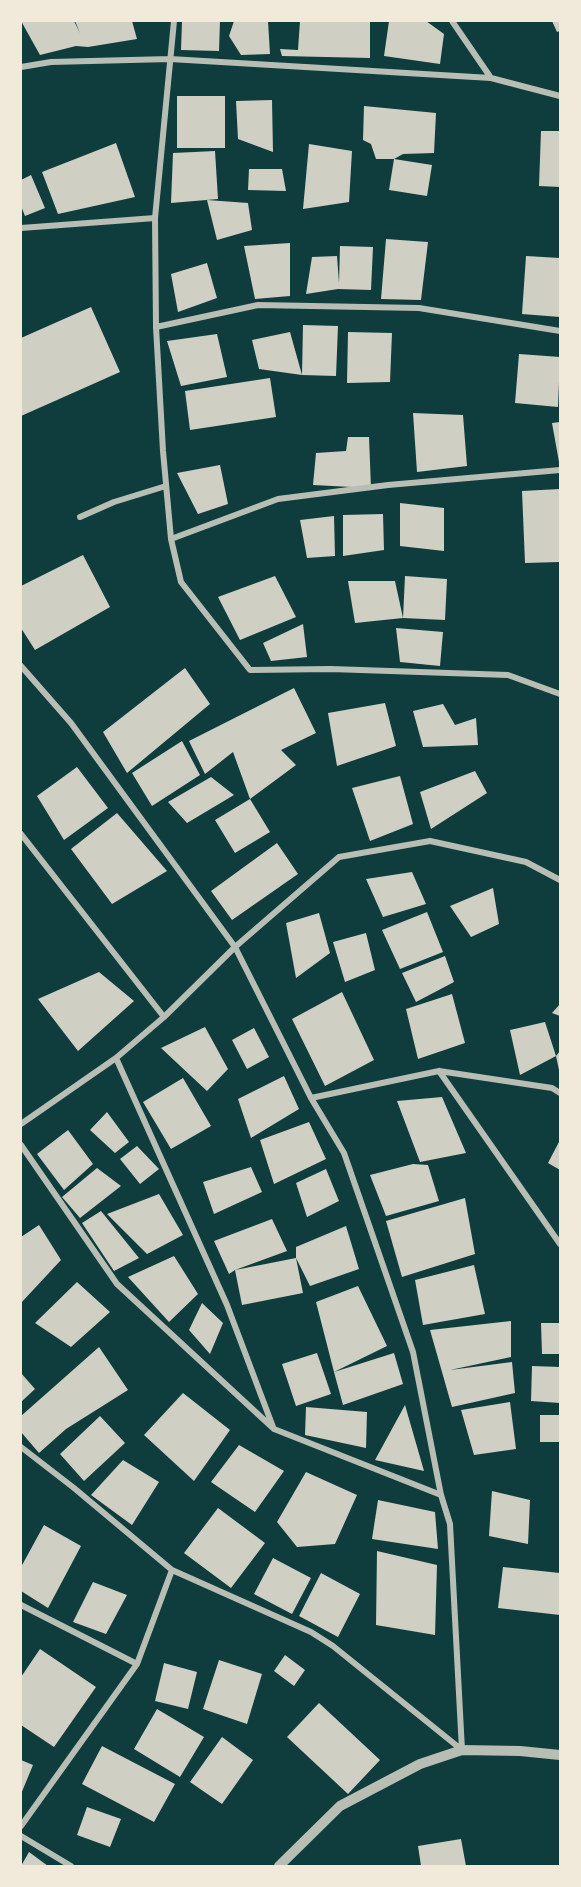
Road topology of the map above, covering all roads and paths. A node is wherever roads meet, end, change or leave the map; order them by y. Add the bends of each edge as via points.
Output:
1 (174, 21) edge
2 (452, 21) edge
3 (170, 59) junction
4 (21, 67) edge
5 (491, 78) junction
6 (560, 96) edge
7 (155, 218) junction
8 (21, 228) edge
9 (156, 327) junction
10 (560, 331) edge
11 (560, 470) edge
12 (166, 486) junction
13 (80, 517) dead end
14 (171, 539) junction
15 (21, 666) edge
16 (560, 694) edge
17 (21, 834) edge
18 (560, 880) edge
19 (235, 947) junction
20 (164, 1017) junction
21 (116, 1058) junction
22 (439, 1071) junction
23 (560, 1093) edge
24 (311, 1098) junction
25 (21, 1124) edge
26 (21, 1145) edge
27 (560, 1244) edge
28 (274, 1429) junction
29 (21, 1447) edge
30 (441, 1495) junction
31 (172, 1570) junction
32 (21, 1605) edge
33 (137, 1664) junction
34 (462, 1750) junction
35 (560, 1755) edge
36 (21, 1826) edge
37 (21, 1836) edge
38 (71, 1866) edge
39 (279, 1866) edge

1 - 3 street
2 - 5 street
3 - 4 street via 51,62
3 - 5 street
3 - 7 street
5 - 6 street
7 - 8 street
7 - 9 street
9 - 10 street via 258,305 419,308
9 - 12 street
11 - 14 street via 278,499
12 - 13 street
12 - 14 street
14 - 16 street via 181,582 250,670 508,675
15 - 19 street via 71,723
17 - 20 street
18 - 19 street via 526,862 430,841 339,857
19 - 20 street
19 - 24 street
20 - 21 street
21 - 25 street
21 - 28 street via 227,1305
22 - 23 street via 552,1088
22 - 24 street
22 - 27 street
24 - 30 street via 344,1153 414,1352
26 - 28 street via 117,1284
28 - 30 street
29 - 31 street
30 - 34 street via 450,1524
31 - 33 street
31 - 34 street via 311,1632
32 - 33 street
33 - 36 street
34 - 35 street
34 - 39 street via 420,1764 340,1806
37 - 38 street

